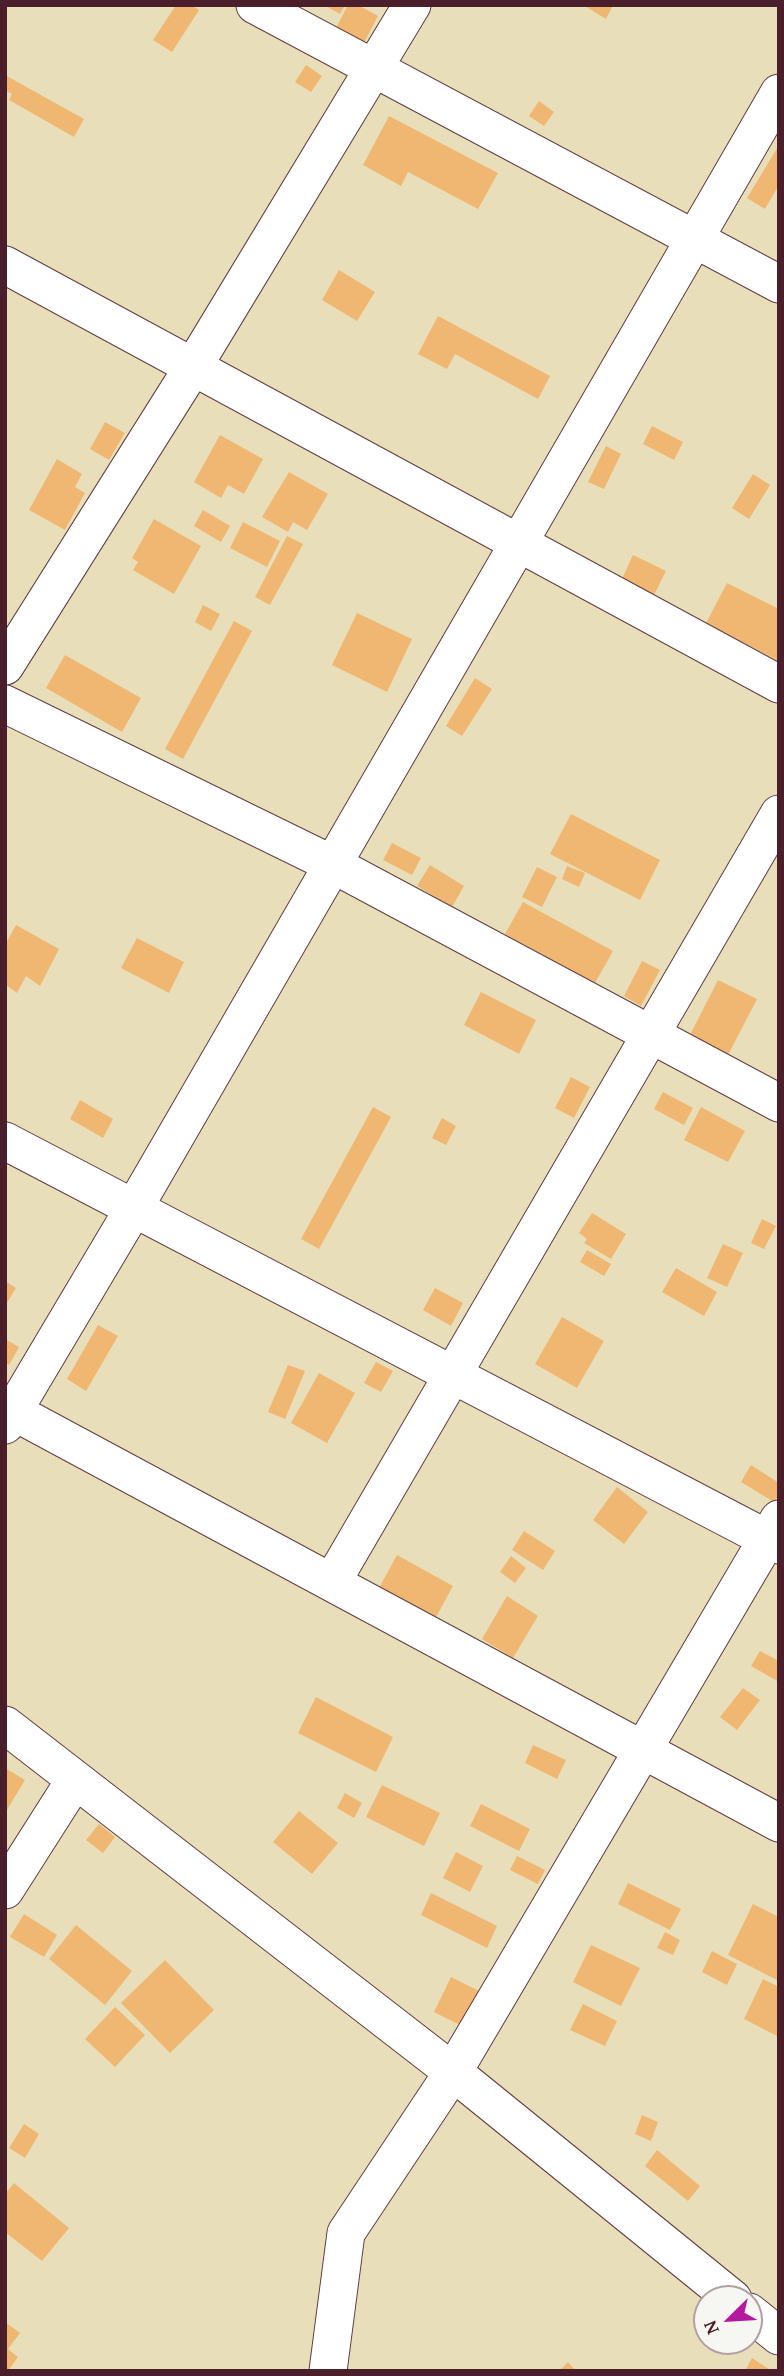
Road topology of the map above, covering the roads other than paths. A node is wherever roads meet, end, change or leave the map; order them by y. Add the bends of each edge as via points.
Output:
1 (254, 5) edge
2 (412, 5) edge
3 (374, 69) junction
4 (779, 93) edge
5 (695, 239) junction
6 (5, 265) edge
7 (779, 284) edge
8 (193, 367) junction
9 (518, 543) junction
10 (5, 666) edge
11 (779, 684) edge
12 (5, 704) edge
13 (779, 814) edge
14 (332, 864) junction
15 (650, 1034) junction
16 (779, 1103) edge
17 (5, 1141) edge
18 (134, 1209) junction
19 (454, 1375) junction
20 (8, 1415) edge
21 (775, 1535) edge
22 (332, 1583) junction
23 (5, 1726) edge
24 (643, 1749) junction
25 (75, 1780) junction
26 (779, 1823) edge
27 (5, 1890) edge
28 (453, 2072) junction
29 (716, 2285) edge
30 (763, 2323) edge
31 (779, 2336) edge
32 (328, 2371) edge

1 - 3 street
2 - 3 street
3 - 5 street
3 - 8 street
4 - 5 street
5 - 7 street
5 - 9 street
6 - 8 street
8 - 9 street
8 - 10 street
9 - 11 street
9 - 14 street
12 - 14 street
13 - 15 street
14 - 15 street
14 - 18 street
15 - 16 street
15 - 19 street
17 - 18 street
18 - 19 street
18 - 20 street
19 - 21 street
19 - 22 street
20 - 22 street
21 - 24 street
22 - 24 street
23 - 25 street
24 - 26 street
24 - 28 street
25 - 27 street
25 - 28 street
28 - 29 street
28 - 32 street via 346,2233
30 - 31 street

